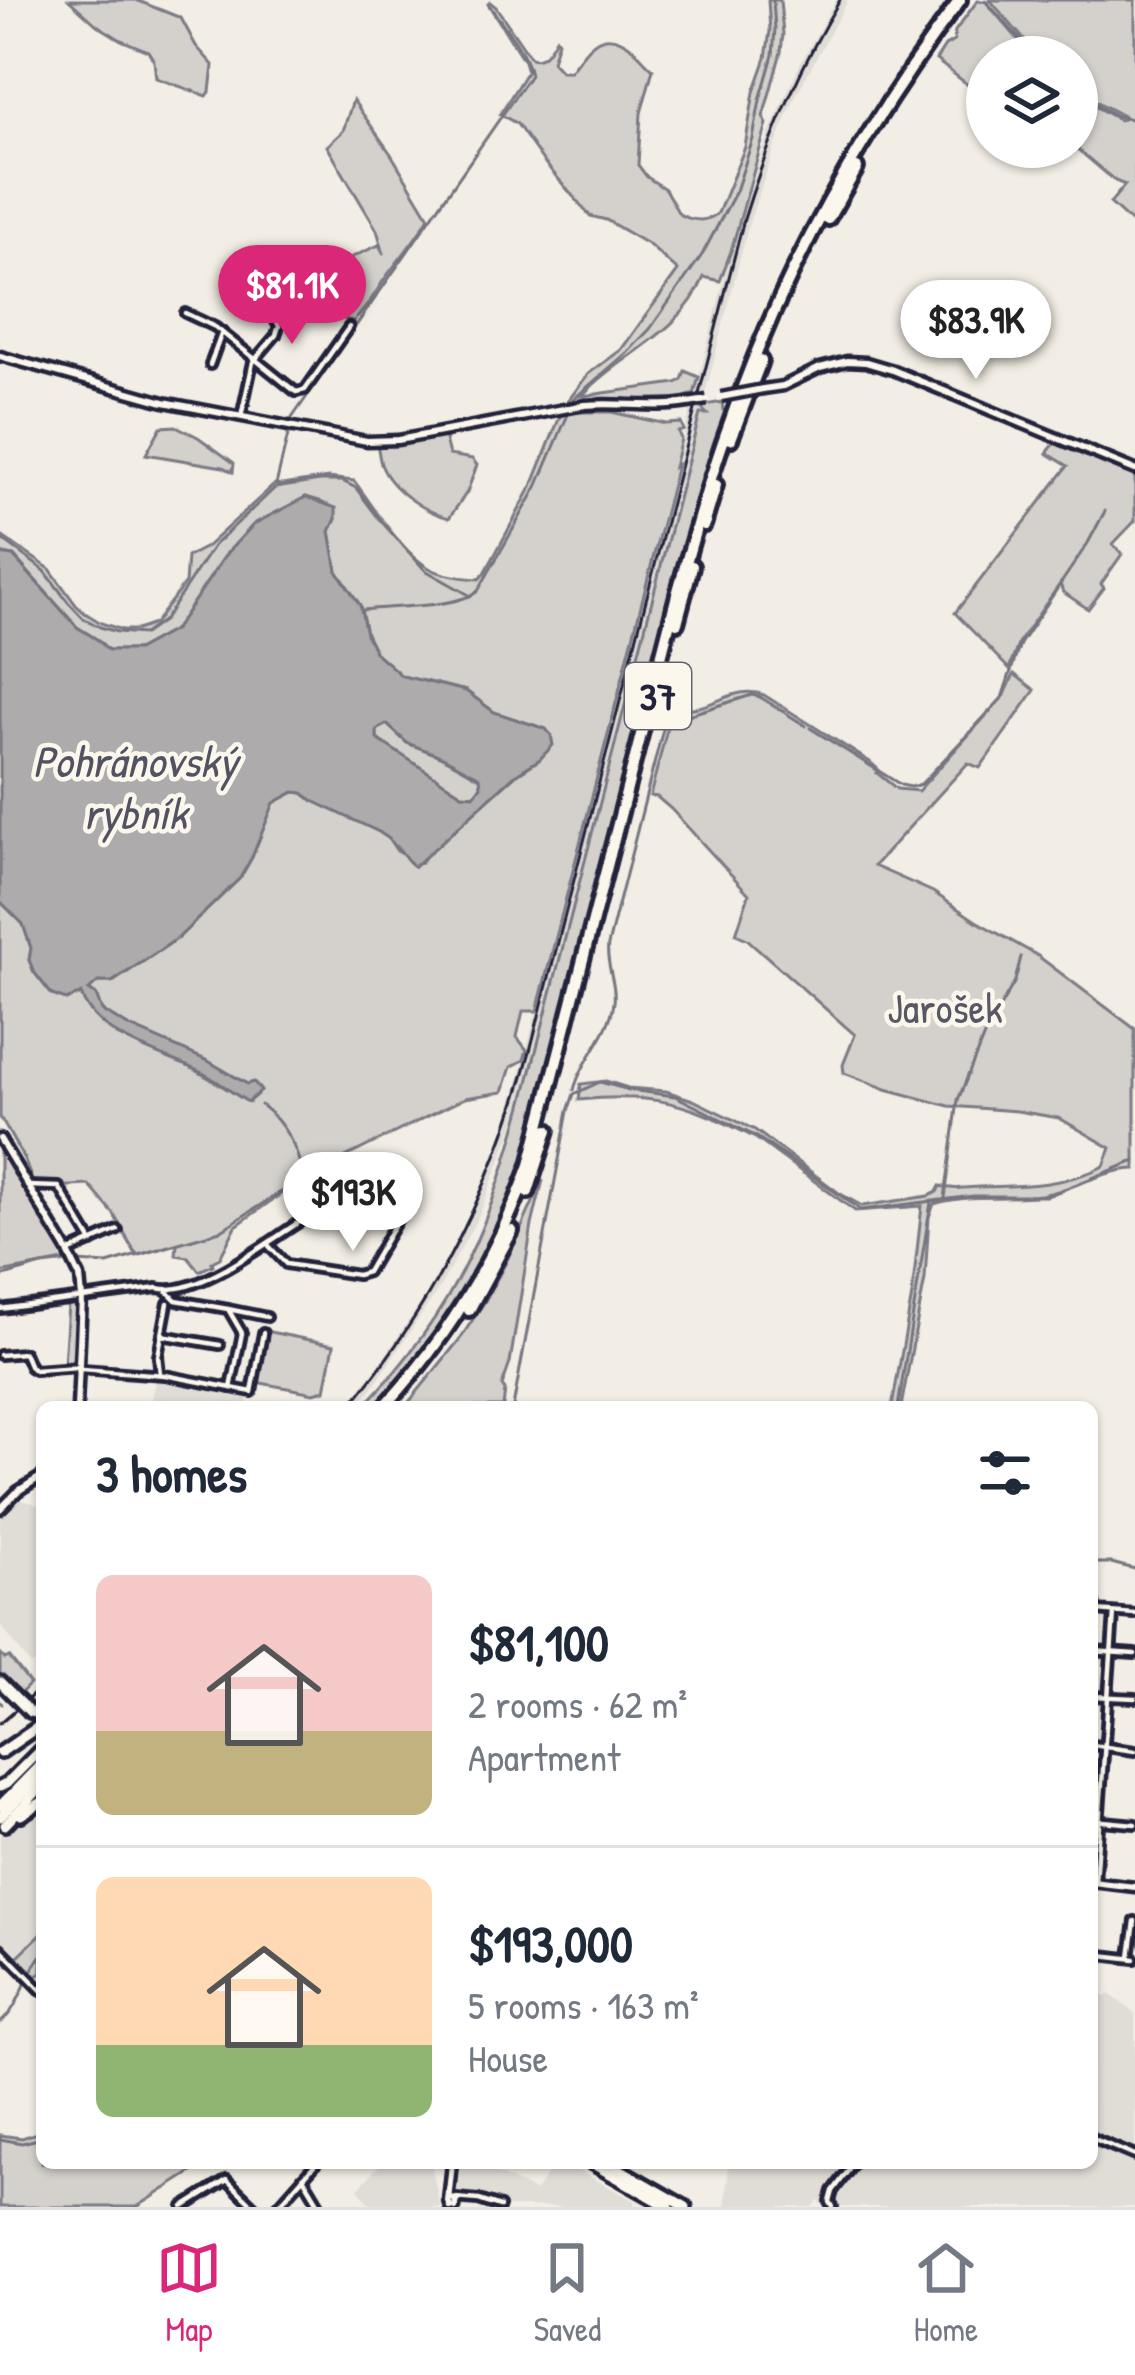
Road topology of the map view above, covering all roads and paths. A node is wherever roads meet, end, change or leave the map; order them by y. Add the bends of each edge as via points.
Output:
1 (965, 0) edge
2 (254, 305) dead end
3 (185, 313) dead end
4 (349, 327) dead end
5 (222, 332) junction
6 (0, 356) edge
7 (255, 359) junction
8 (210, 365) dead end
9 (241, 417) junction
10 (1131, 469) edge
11 (0, 1139) edge
12 (27, 1186) junction
13 (410, 1198) dead end
14 (334, 1203) junction
15 (399, 1216) junction
16 (344, 1222) dead end
17 (118, 1230) dead end
18 (92, 1242) junction
19 (267, 1244) junction
20 (72, 1259) junction
21 (166, 1290) junction
22 (82, 1298) junction
23 (168, 1303) dead end
24 (0, 1309) edge
25 (228, 1309) junction
26 (267, 1317) dead end
27 (263, 1333) dead end
28 (162, 1334) junction
29 (220, 1346) dead end
30 (0, 1355) edge
31 (79, 1368) junction
32 (160, 1374) junction
33 (231, 1388) junction
34 (77, 1401) edge
35 (389, 1401) edge
36 (399, 1401) edge
37 (36, 1480) edge
38 (0, 1509) edge
39 (1098, 1611) edge
40 (1114, 1613) junction
41 (1135, 1614) edge
42 (1098, 1651) edge
43 (1112, 1652) junction
44 (1135, 1654) edge
45 (0, 1682) edge
46 (1098, 1696) edge
47 (1108, 1696) junction
48 (1135, 1699) edge
49 (36, 1715) edge
50 (36, 1719) edge
51 (1098, 1746) edge
52 (1105, 1747) junction
53 (1135, 1751) edge
54 (0, 1753) edge
55 (36, 1754) edge
56 (36, 1768) edge
57 (36, 1782) edge
58 (0, 1787) edge
59 (36, 1792) edge
60 (36, 1805) edge
61 (0, 1806) edge
62 (1101, 1820) junction
63 (2, 1824) edge
64 (1135, 1825) edge
65 (1098, 1843) edge
66 (1098, 1883) edge
67 (1135, 1887) edge
68 (1135, 1921) edge
69 (1, 1950) edge
70 (1098, 1955) edge
71 (1132, 1958) edge
72 (36, 1985) edge
73 (1098, 2141) edge
74 (1135, 2156) edge
75 (311, 2169) edge
76 (451, 2169) edge
77 (602, 2169) edge
78 (619, 2169) edge
79 (850, 2169) edge
80 (304, 2177) junction
81 (453, 2202) edge
82 (184, 2207) edge
83 (255, 2207) edge
84 (277, 2207) edge
85 (321, 2207) edge
86 (500, 2207) edge
87 (669, 2207) edge
88 (686, 2207) edge
89 (833, 2207) edge

1 - 35 highway, 37 via 884,108 834,192 749,370 684,568 524,1182 468,1298
1 - 36 highway, 37 via 853,173 758,368 696,552 533,1177 478,1295
2 - 7 street via 279,326
3 - 5 street
4 - 7 street via 303,391
5 - 7 street
5 - 8 street
6 - 9 street
7 - 9 street
9 - 10 street, bridge via 355,440 398,440 570,407 707,400 795,381 832,363 866,362
11 - 12 street
12 - 18 street via 58,1186
12 - 20 street
13 - 15 street
14 - 15 street via 372,1181
14 - 16 street
14 - 19 street
15 - 19 street via 367,1272 357,1275 286,1264
17 - 18 street
18 - 20 street
19 - 21 street
20 - 22 street
21 - 22 street
21 - 25 street via 176,1300
22 - 24 street
22 - 31 street
23 - 28 street
25 - 26 street
25 - 33 street via 242,1330
27 - 33 street via 252,1392
28 - 29 street
28 - 32 street
30 - 31 street via 24,1353 35,1370
31 - 32 street
31 - 34 street
32 - 33 street
37 - 38 street
39 - 40 street
40 - 41 street
40 - 43 street
42 - 43 street
43 - 44 street
43 - 47 street
45 - 49 main road, bridge
46 - 47 street
47 - 48 street
47 - 52 street
50 - 54 main road
51 - 52 street
52 - 53 street
52 - 62 street
55 - 58 main road
56 - 61 main road
57 - 63 main road
59 - 63 main road
60 - 63 main road
62 - 64 street
62 - 65 street
66 - 67 street
68 - 71 street
69 - 72 street
70 - 71 street
73 - 74 street
75 - 80 street
76 - 81 street
77 - 87 main road
78 - 88 main road
79 - 89 street via 830,2197
80 - 84 street
80 - 85 street
81 - 86 street
82 - 83 street via 226,2180

